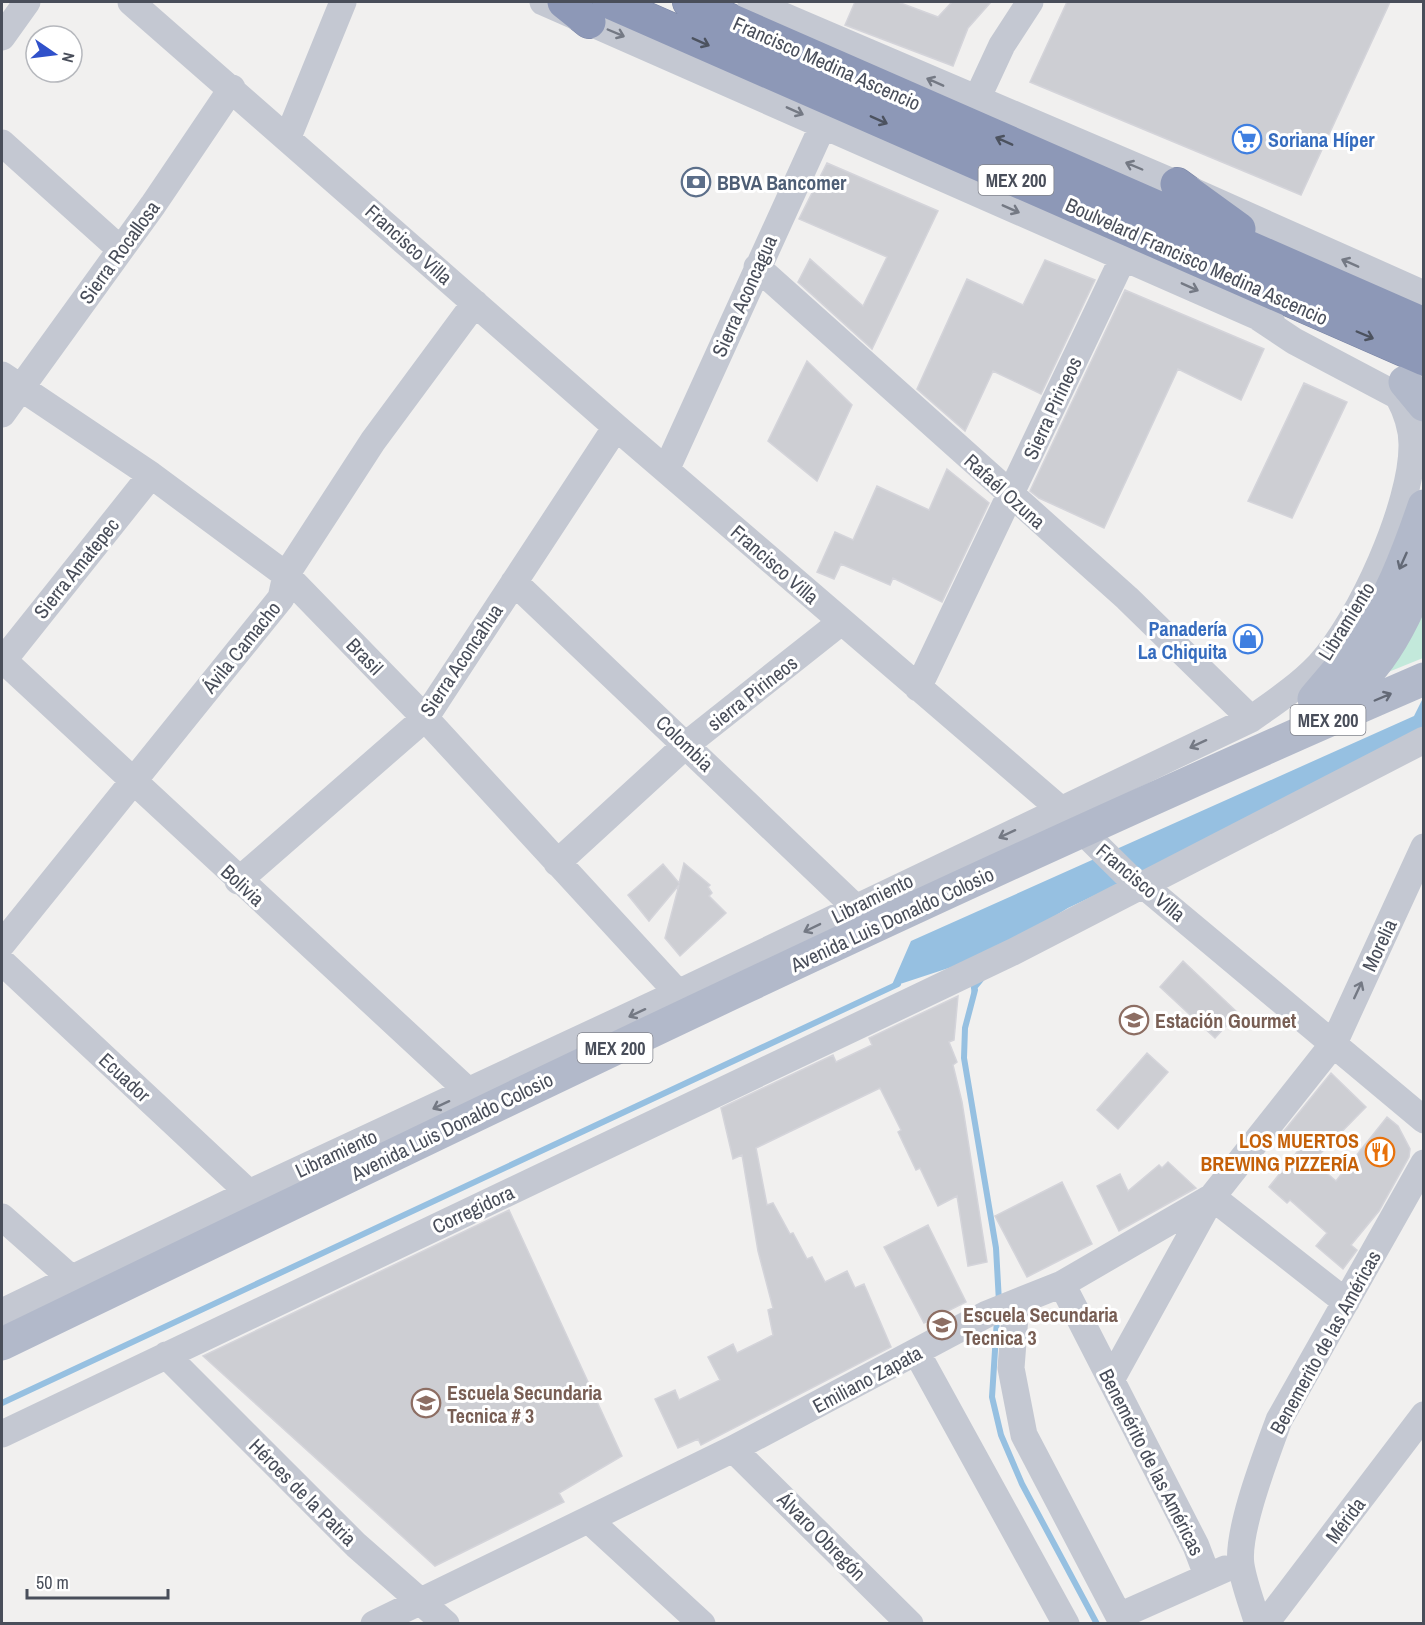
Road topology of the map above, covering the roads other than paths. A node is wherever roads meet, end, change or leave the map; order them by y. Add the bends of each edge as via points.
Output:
1 (27, 2) edge
2 (130, 2) edge
3 (344, 2) edge
4 (543, 2) edge
5 (564, 2) edge
6 (689, 2) edge
7 (752, 2) edge
8 (1030, 2) edge
9 (599, 12) edge
10 (2, 37) edge
11 (232, 88) junction
12 (824, 123) junction
13 (288, 137) junction
14 (958, 138) junction
15 (2, 143) edge
16 (1177, 184) junction
17 (120, 249) junction
18 (1123, 258) junction
19 (757, 267) junction
20 (1292, 267) junction
21 (1424, 294) edge
22 (475, 303) junction
23 (1255, 315) junction
24 (1424, 324) edge
25 (11, 382) edge
26 (1419, 384) edge
27 (2, 414) edge
28 (616, 427) junction
29 (667, 468) junction
30 (151, 475) junction
31 (1011, 496) junction
32 (1424, 506) edge
33 (1424, 570) edge
34 (286, 575) junction
35 (514, 582) junction
36 (841, 622) junction
37 (2, 660) edge
38 (1423, 679) edge
39 (918, 688) junction
40 (425, 717) junction
41 (1251, 719) junction
42 (1295, 722) junction
43 (1424, 740) edge
44 (687, 744) junction
45 (1233, 762) junction
46 (133, 780) junction
47 (1080, 829) junction
48 (1422, 854) edge
49 (557, 863) junction
50 (238, 881) junction
51 (1137, 882) junction
52 (855, 907) junction
53 (2, 944) edge
54 (2, 962) edge
55 (750, 971) junction
56 (678, 993) junction
57 (1334, 1043) junction
58 (478, 1101) junction
59 (1424, 1120) edge
60 (1424, 1163) edge
61 (249, 1193) junction
62 (1212, 1197) junction
63 (2, 1217) edge
64 (72, 1280) junction
65 (1062, 1284) junction
66 (1346, 1302) junction
67 (1003, 1308) junction
68 (2, 1312) edge
69 (2, 1344) edge
70 (917, 1353) junction
71 (166, 1355) junction
72 (1111, 1380) junction
73 (1420, 1426) edge
74 (2, 1434) edge
75 (733, 1449) junction
76 (590, 1521) junction
77 (1241, 1564) junction
78 (1207, 1575) junction
79 (420, 1600) junction
80 (1121, 1620) edge
81 (374, 1623) edge
82 (446, 1623) edge
83 (702, 1623) edge
84 (910, 1623) edge
85 (1066, 1623) edge
86 (1258, 1623) edge
87 (1265, 1623) edge

1 - 10 street
2 - 11 street, Francisco Villa
3 - 13 street
4 - 9 street
5 - 9 highway, Boulvelard Francisco Medina Ascencio
6 - 14 highway, Francisco Medina Ascencio / MEX 200
14 -> 7 street
8 - 14 street via 1002,45
9 -> 12 street
9 -> 14 highway, Boulvelard Francisco Medina Ascencio / MEX 200
11 - 13 street, Francisco Villa
11 - 17 street, Sierra Rocallosa
12 - 14 street
12 - 19 street, Sierra Aconcagua
13 - 22 street, Francisco Villa
16 -> 14 street
14 -> 18 street
20 -> 14 highway, Boulvelard Francisco Medina Ascencio / MEX 200
14 -> 26 highway, Boulvelard Francisco Medina Ascencio / MEX 200
15 - 17 street
16 - 20 highway
21 -> 16 street
17 - 25 street, Sierra Rocallosa
18 -> 23 street
18 - 31 street, Sierra Pirineos
19 - 29 street, Sierra Aconcagua
19 - 31 street, Rafaél Ozuna
20 - 24 highway, Boulvelard Francisco Medina Ascencio / MEX 200
22 - 28 street, Francisco Villa
22 - 34 street, Ávila Camacho via 372,441
23 - 26 street
23 - 41 street, Libramiento via 1294,341 1398,396 1406,411 1412,442 1408,482 1376,570 1354,614 1319,665 1290,692
25 - 27 street, Sierra Rocallosa
25 - 30 street, Brasil
28 - 29 street, Francisco Villa
28 - 35 street, Sierra Aconcahua
29 - 36 street, Francisco Villa
30 - 34 street, Brasil
30 - 37 street, Sierra Amatepec
31 - 39 street, Sierra Pirineos
31 - 41 street, Rafaél Ozuna via 1126,598
32 -> 42 main road via 1379,612 1359,644
33 - 42 main road, Avenida Luis Donaldo Colosio / MEX 200 via 1392,636 1366,673
34 - 40 street, Brasil
34 - 46 street, Ávila Camacho via 281,598
35 - 40 street, Sierra Aconcahua
35 - 44 street, Colombia
36 - 39 street, Francisco Villa
36 - 44 street, sierra Pirineos
37 - 46 street, Bolivia
45 -> 38 main road, Avenida Luis Donaldo Colosio / MEX 200
39 - 47 street, Francisco Villa
40 - 49 street, Brasil
40 - 50 street, Sierra Aconcahua
41 -> 47 street, Libramiento
42 - 45 main road, Avenida Luis Donaldo Colosio / MEX 200
43 - 51 street, Corregidora
44 - 49 street, sierra Pirineos
44 - 52 street, Colombia
45 - 47 main road, Avenida Luis Donaldo Colosio / MEX 200
46 - 50 street, Bolivia
46 - 53 street, Ávila Camacho
47 - 51 street, Francisco Villa
47 -> 52 street, Libramiento
47 - 55 main road, Avenida Luis Donaldo Colosio / MEX 200
57 -> 48 street, Morelia
49 - 56 street, Brasil
50 - 58 street, Bolivia
51 - 57 street, Francisco Villa
51 - 71 street, Corregidora via 1013,952
52 -> 55 street, Libramiento
54 - 61 street, Ecuador
55 - 56 street, Libramiento
55 - 58 main road, Avenida Luis Donaldo Colosio / MEX 200
56 -> 58 street, Libramiento
57 - 59 street, Francisco Villa
57 - 62 street, Emiliano Zapata
58 -> 61 street, Libramiento
58 - 69 main road, Avenida Luis Donaldo Colosio / MEX 200
60 - 66 street, Benemerito de las Américas
61 - 64 street, Libramiento
62 - 65 street, Emiliano Zapata
62 - 66 street
62 - 72 street
63 - 64 street
64 - 68 street, Libramiento
65 - 67 street, Emiliano Zapata
65 - 72 street, Benemérito de las Américas
66 - 77 street, Benemerito de las Américas via 1279,1420 1242,1536
67 - 70 street, Emiliano Zapata
67 - 80 street via 1024,1435
70 - 75 street, Emiliano Zapata
70 - 85 street
71 - 74 street, Corregidora
71 - 79 street, Héroes de la Patria via 356,1545
72 - 78 street, Benemérito de las Américas
73 - 87 street, Mérida
75 - 76 street, Emiliano Zapata
75 - 84 street, Álvaro Obregón
76 - 79 street, Emiliano Zapata
76 - 83 street
77 - 78 street
77 - 86 street
78 - 80 street
79 - 81 street, Emiliano Zapata
79 - 82 street, Héroes de la Patria

